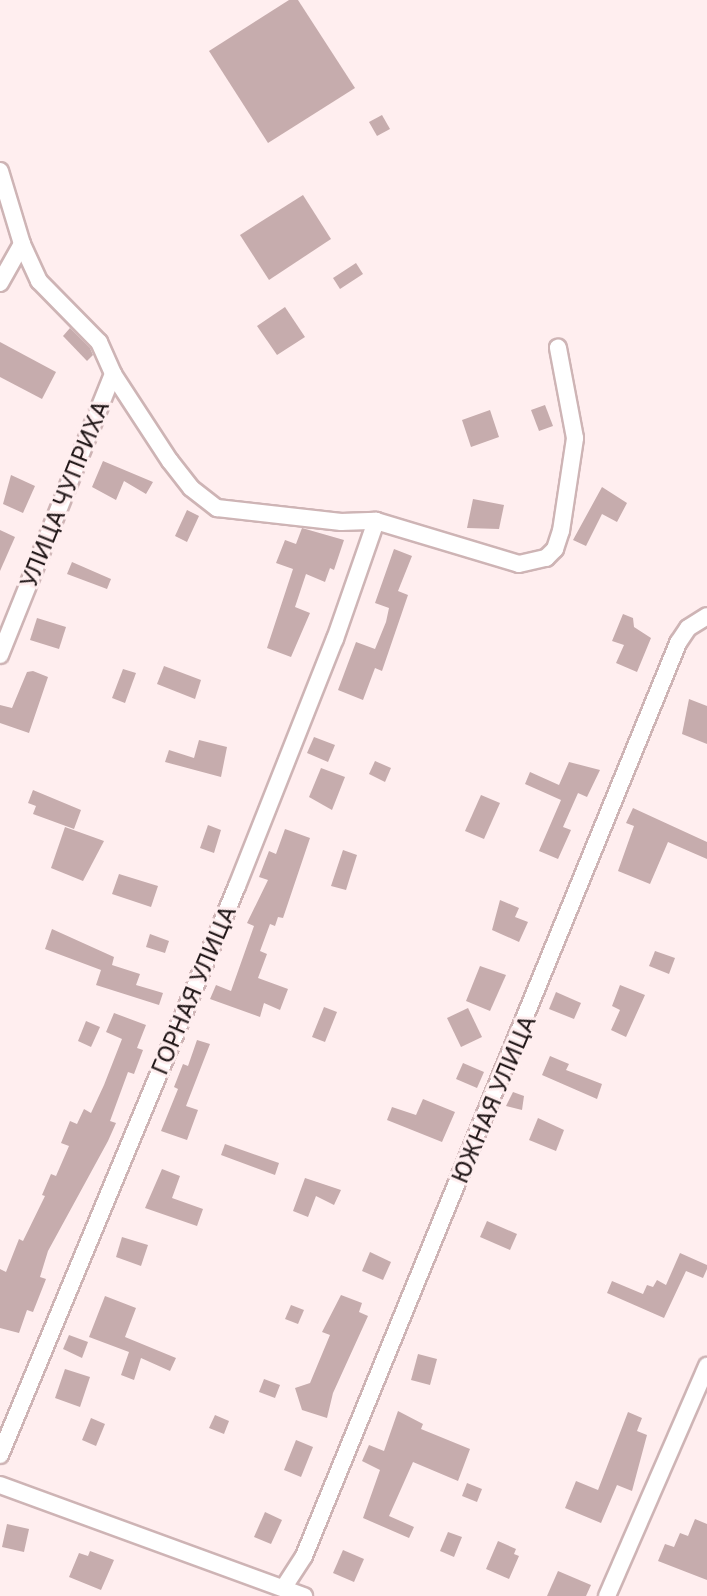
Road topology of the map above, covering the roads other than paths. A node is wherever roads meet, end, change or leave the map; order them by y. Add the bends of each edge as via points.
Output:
1 (0, 171) edge
2 (22, 244) junction
3 (0, 283) edge
4 (558, 348) dead end
5 (113, 374) junction
6 (376, 520) junction
7 (707, 616) edge
8 (0, 655) edge
9 (707, 1366) edge
10 (0, 1455) edge
11 (0, 1485) edge
12 (276, 1588) edge
13 (304, 1596) edge
14 (607, 1596) edge

1 - 2 street
2 - 3 street
2 - 5 street via 39,281 99,342
4 - 6 street via 575,438 561,531 551,554 519,564
5 - 6 street via 170,461 208,504 341,522
5 - 8 street, УЛИЦА ЧУПРИХА
6 - 10 street, ГОРНАЯ УЛИЦА via 335,639 237,886
7 - 12 street, ЮЖНАЯ УЛИЦА via 688,628 678,643 304,1556
9 - 14 street
11 - 12 street
12 - 13 street

